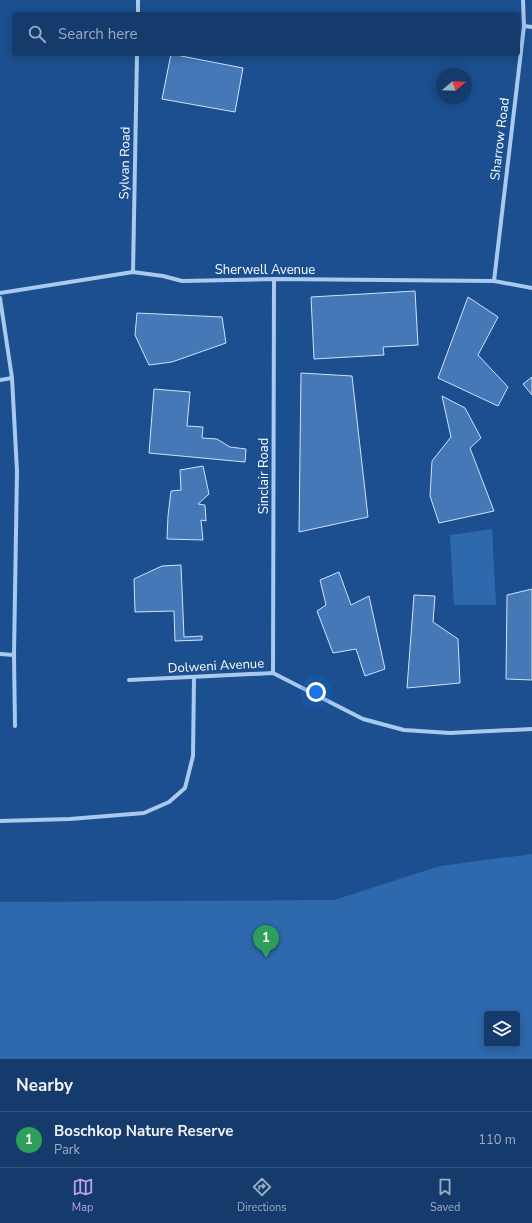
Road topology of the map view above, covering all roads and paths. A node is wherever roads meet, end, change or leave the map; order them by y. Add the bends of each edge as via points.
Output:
1 (138, 0) edge
2 (523, 0) edge
3 (138, 12) edge
4 (524, 26) junction
5 (532, 27) edge
6 (137, 56) edge
7 (133, 272) junction
8 (274, 279) junction
9 (494, 281) junction
10 (532, 288) edge
11 (0, 293) edge
12 (0, 298) edge
13 (12, 378) junction
14 (0, 380) edge
15 (0, 654) edge
16 (14, 655) junction
17 (273, 673) junction
18 (194, 677) junction
19 (129, 680) dead end
20 (15, 726) dead end
21 (532, 729) edge
22 (0, 821) edge

1 - 3 street
2 - 4 street, Sharrow Road
4 - 5 street
4 - 9 street, Sharrow Road
6 - 7 street, Sylvan Road
7 - 8 street, Sherwell Avenue via 182,281
7 - 11 street, Sherwell Avenue
8 - 9 street, Sherwell Avenue
8 - 17 street, Sinclair Road
9 - 10 street, Sherwell Avenue
12 - 13 street
13 - 14 street
13 - 16 street via 17,472
15 - 16 street
16 - 20 street
17 - 18 street, Dolweni Avenue
17 - 21 street, Dolweni Avenue via 363,719 404,730 450,733
18 - 19 street, Dolweni Avenue
18 - 22 street via 193,756 185,788 169,802 144,813

